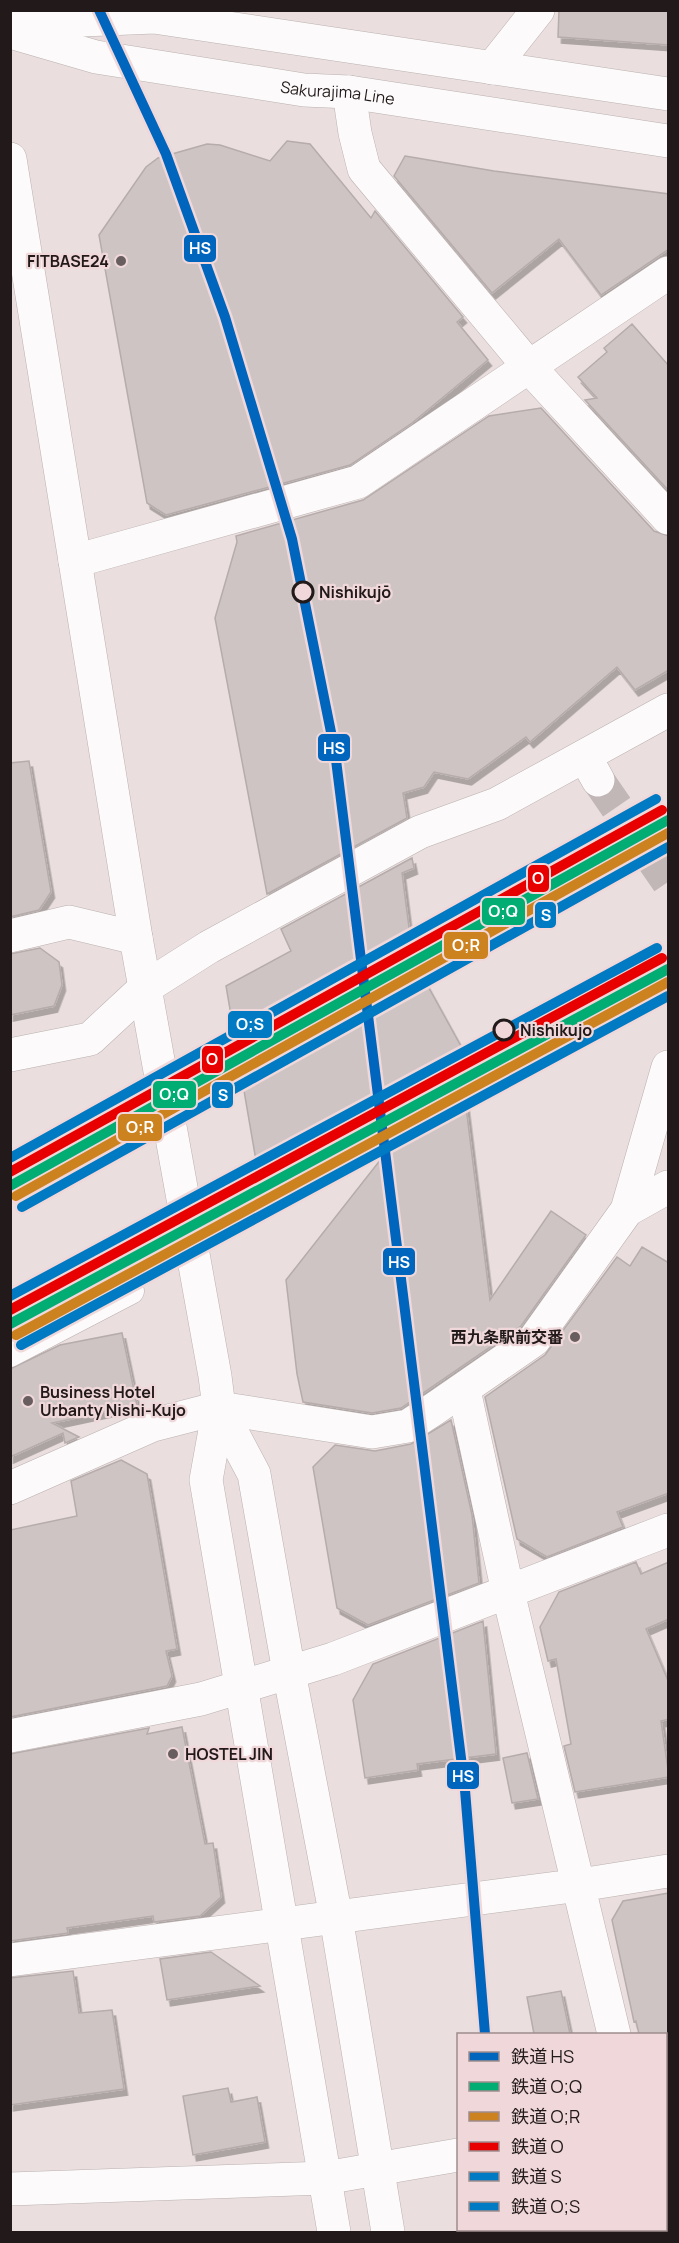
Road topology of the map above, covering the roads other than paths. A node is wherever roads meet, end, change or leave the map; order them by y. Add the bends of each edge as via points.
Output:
1 (538, 10) edge
2 (10, 24) edge
3 (10, 32) edge
4 (492, 68) junction
5 (349, 92) junction
6 (669, 94) edge
7 (669, 141) edge
8 (10, 159) edge
9 (669, 273) edge
10 (530, 368) junction
11 (669, 518) edge
12 (75, 561) junction
13 (669, 710) edge
14 (10, 936) edge
15 (136, 938) junction
16 (147, 987) junction
17 (10, 1055) edge
18 (669, 1067) edge
19 (669, 1187) edge
20 (627, 1210) junction
21 (131, 1292) dead end
22 (10, 1354) edge
23 (464, 1390) junction
24 (219, 1408) junction
25 (10, 1488) edge
26 (669, 1530) edge
27 (508, 1592) junction
28 (289, 1672) junction
29 (242, 1686) junction
30 (10, 1736) edge
31 (669, 1870) edge
32 (580, 1886) junction
33 (336, 1917) junction
34 (281, 1925) junction
35 (10, 1960) edge
36 (614, 2033) edge
37 (457, 2155) edge
38 (379, 2171) junction
39 (325, 2178) junction
40 (10, 2189) edge
41 (334, 2232) edge
42 (388, 2232) edge

1 - 4 street
2 - 4 street via 154,17
3 - 5 street, Sakurajima Line via 96,57 304,90
4 - 6 street
5 - 7 street, Sakurajima Line
5 - 10 street via 364,169
8 - 12 street
9 - 10 street
10 - 11 street
10 - 12 street via 358,482
12 - 15 street
13 - 16 street via 592,769 420,832 209,947
14 - 15 street via 69,922
15 - 16 street
16 - 17 street via 90,1038
16 - 24 street
18 - 20 street
19 - 20 street
20 - 23 street via 534,1340
21 - 22 lane
23 - 24 street via 408,1426 372,1432
23 - 27 street
24 - 25 street via 153,1425
24 - 28 street via 254,1474
24 - 29 street via 206,1479
26 - 27 street
27 - 28 street
27 - 32 street
28 - 29 street
28 - 33 street
29 - 30 street via 201,1699
29 - 34 street
31 - 32 street
32 - 33 street
32 - 36 street
33 - 34 street
33 - 38 street
34 - 35 street
34 - 39 street
37 - 38 street
38 - 39 street
38 - 42 street
39 - 40 street
39 - 41 street

